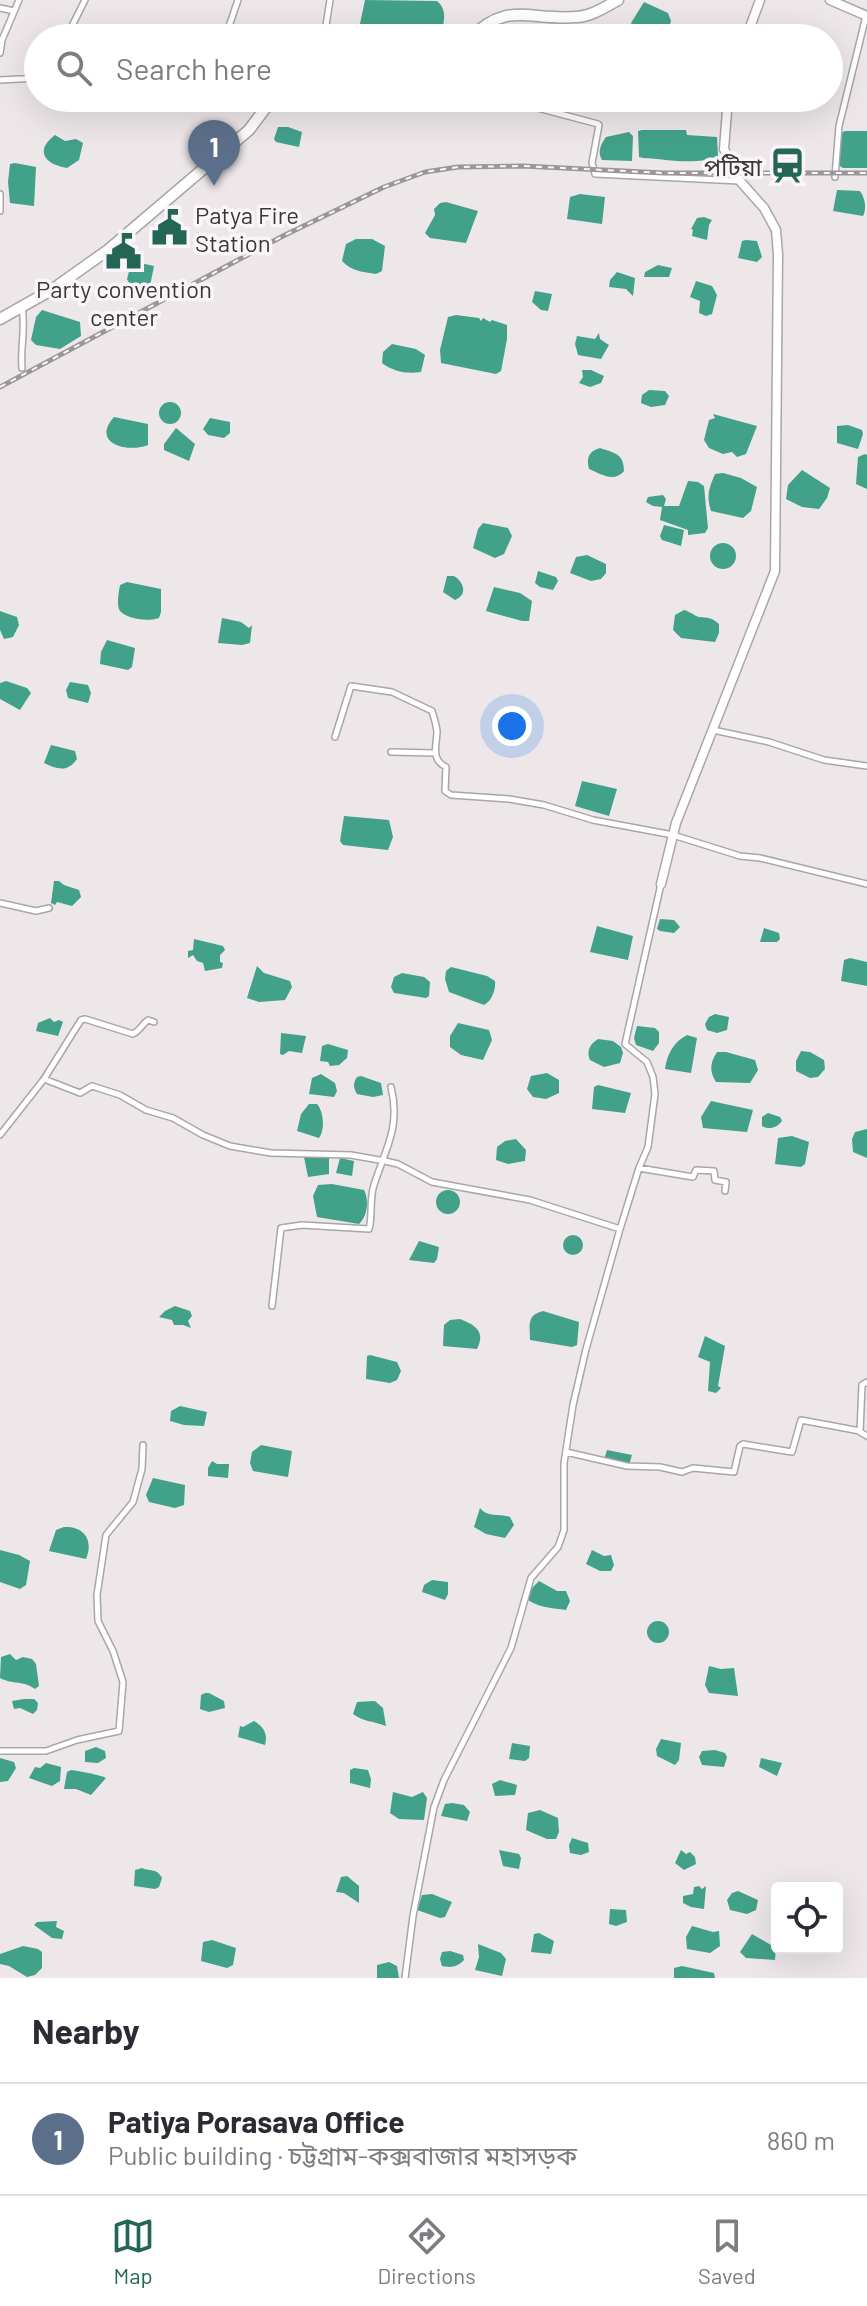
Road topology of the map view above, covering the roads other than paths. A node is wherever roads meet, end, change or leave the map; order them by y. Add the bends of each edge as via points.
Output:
1 (19, 0) edge
2 (85, 0) edge
3 (238, 0) edge
4 (330, 0) edge
5 (618, 0) edge
6 (760, 0) edge
7 (830, 0) edge
8 (0, 8) edge
9 (14, 11) junction
10 (866, 16) edge
11 (73, 24) edge
12 (230, 24) edge
13 (326, 24) edge
14 (485, 24) edge
15 (751, 24) edge
16 (0, 53) edge
17 (24, 78) edge
18 (0, 80) edge
19 (843, 110) edge
20 (262, 112) edge
21 (553, 112) edge
22 (727, 112) edge
23 (842, 112) edge
24 (835, 177) dead end
25 (740, 181) junction
26 (0, 194) edge
27 (0, 211) edge
28 (22, 308) junction
29 (0, 319) edge
30 (22, 368) dead end
31 (712, 730) junction
32 (335, 737) dead end
33 (391, 752) dead end
34 (435, 753) junction
35 (867, 766) edge
36 (673, 835) junction
37 (661, 884) joint
38 (867, 884) edge
39 (0, 903) edge
40 (49, 908) dead end
41 (154, 1022) dead end
42 (44, 1079) junction
43 (391, 1087) dead end
44 (0, 1135) edge
45 (385, 1161) junction
46 (639, 1168) junction
47 (725, 1191) dead end
48 (620, 1229) junction
49 (272, 1306) dead end
50 (867, 1382) edge
51 (860, 1431) junction
52 (867, 1436) edge
53 (143, 1445) dead end
54 (566, 1452) junction
55 (0, 1751) edge
56 (405, 1978) edge

1 - 9 street
2 - 11 street
3 - 12 street
4 - 13 street
5 - 14 highway via 580,17 512,11 494,15
6 - 15 street
7 - 10 street
8 - 9 street
9 - 16 street
10 - 19 street
17 - 18 street
20 - 28 highway via 249,130 108,250
21 - 25 street via 599,125 595,174
22 - 25 street via 724,149
23 - 24 street
25 - 31 street via 776,230 775,571
26 - 27 street
28 - 29 highway
28 - 30 street
31 - 35 street
31 - 36 street
32 - 34 street via 351,686 374,688 430,709 437,730
33 - 34 street
34 - 36 street via 446,767 445,791 451,795 544,805
36 - 37 street
36 - 38 street
37 - 46 street via 625,1044 651,1069 655,1094 648,1147
39 - 40 street via 36,911
41 - 42 street via 144,1022 133,1034 81,1020
42 - 44 street
42 - 45 street via 80,1093 92,1086 120,1095 230,1146
43 - 45 street via 394,1118
45 - 48 street via 432,1182 530,1200
45 - 49 street via 373,1187 369,1229 281,1228
46 - 47 street via 693,1177 696,1170 714,1171 715,1180 726,1182
46 - 48 street
48 - 54 street via 586,1349
50 - 51 street via 862,1385
51 - 52 street
51 - 54 street via 801,1420 792,1452 743,1444 734,1472 627,1466
53 - 55 street via 133,1502 106,1535 97,1595 98,1621 123,1682 119,1731 46,1751
54 - 56 street via 564,1530 558,1547 531,1578 511,1648 434,1807

